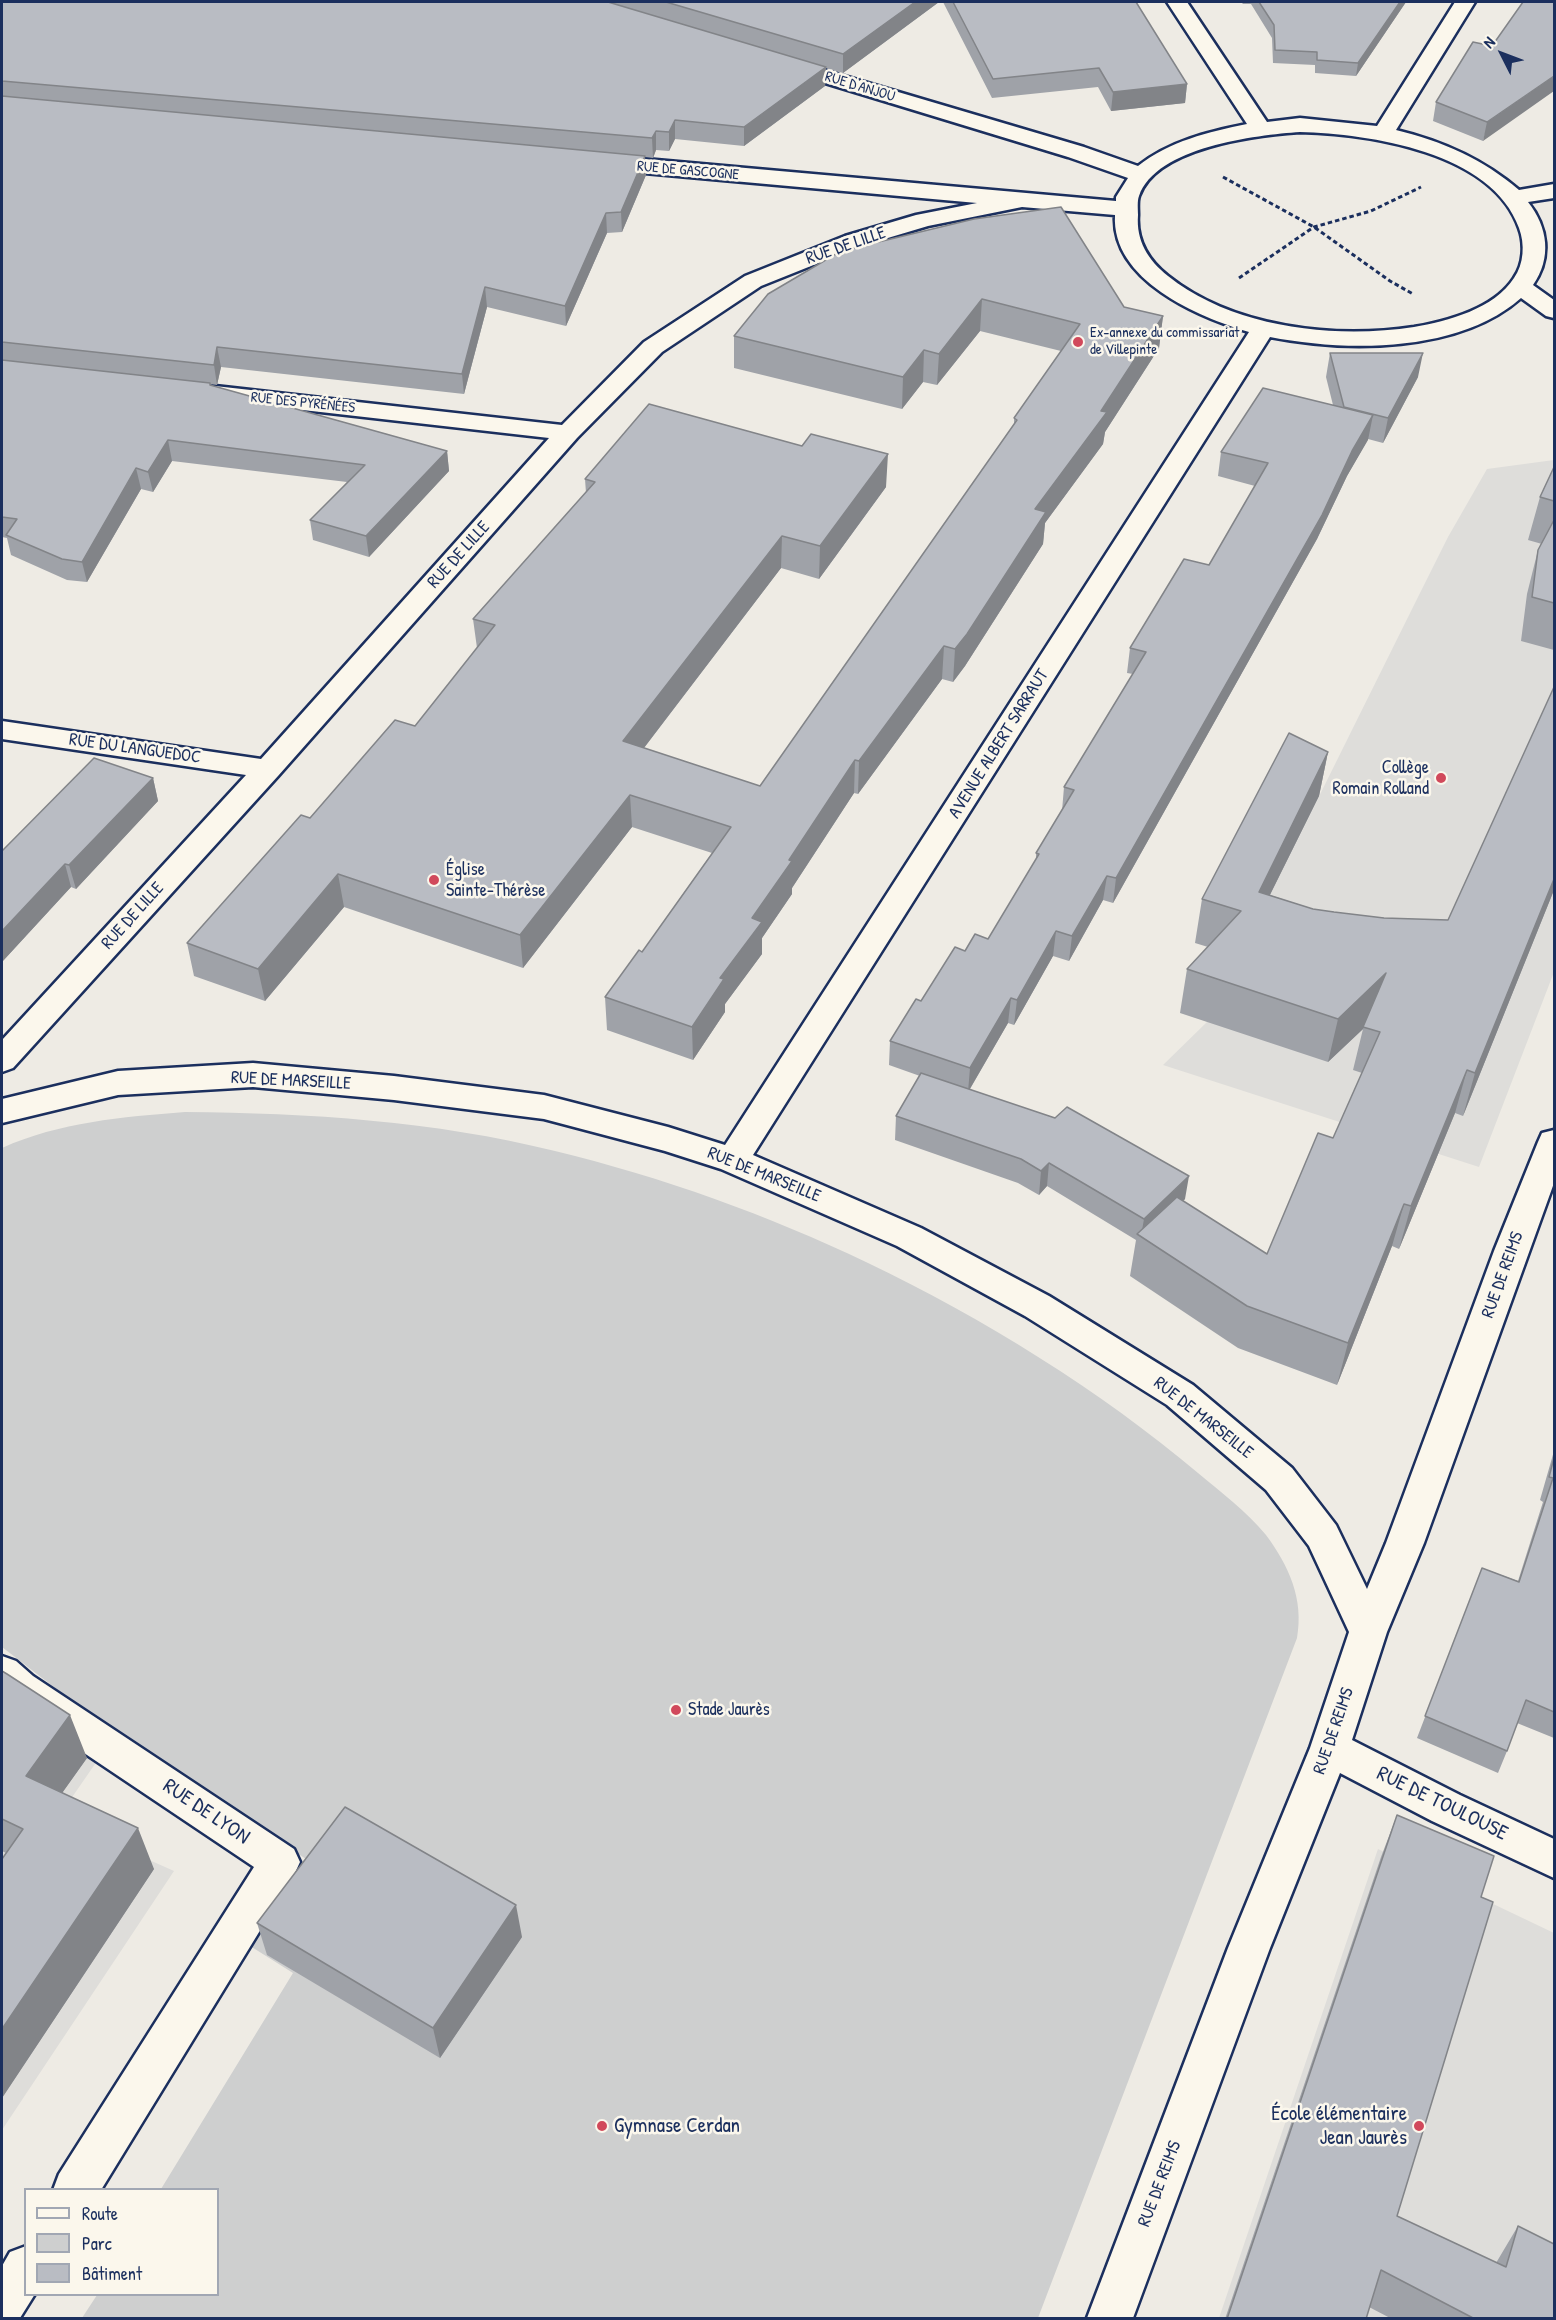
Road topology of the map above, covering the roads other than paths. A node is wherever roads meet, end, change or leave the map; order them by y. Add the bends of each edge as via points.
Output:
1 (1178, 2) edge
2 (1465, 2) edge
3 (759, 56) edge
4 (1260, 128) junction
5 (1383, 133) junction
6 (579, 161) edge
7 (1142, 175) junction
8 (1554, 191) edge
9 (1515, 198) junction
10 (1018, 201) junction
11 (1124, 209) junction
12 (1524, 281) junction
13 (1554, 285) edge
14 (1554, 311) edge
15 (1264, 328) junction
16 (190, 391) edge
17 (568, 433) junction
18 (2, 730) edge
19 (268, 769) junction
20 (2, 1060) edge
21 (2, 1111) edge
22 (1554, 1146) edge
23 (733, 1160) junction
24 (1368, 1632) junction
25 (2, 1673) edge
26 (1330, 1748) junction
27 (1554, 1859) edge
28 (76, 2188) edge
29 (24, 2271) edge
30 (2, 2306) edge
31 (1110, 2319) edge

1 - 4 street
2 - 5 street
3 - 7 street, RUE D'ANJOU
4 - 5 street via 1321,126
4 - 7 street via 1215,136 1176,151
5 - 9 street via 1430,146 1471,164
6 - 10 street, RUE DE GASCOGNE
7 - 11 street
8 - 9 street
9 - 12 street via 1531,223 1536,250
10 - 11 street, RUE DE GASCOGNE
10 - 17 street, RUE DE LILLE via 924,220 853,241 753,281 653,347
11 - 15 street via 1130,244 1158,279 1205,308
12 - 13 street
12 - 14 street
12 - 15 street via 1496,307 1463,322 1403,337 1334,339
15 - 23 street, AVENUE ALBERT SARRAUT
16 - 17 street, RUE DES PYRÉNÉES
17 - 19 street, RUE DE LILLE
18 - 19 street, RUE DU LANGUEDOC
19 - 20 street, RUE DE LILLE
21 - 23 street, RUE DE MARSEILLE via 118,1083 253,1075 544,1107
22 - 24 street, RUE DE REIMS
23 - 24 street, RUE DE MARSEILLE via 909,1237 1037,1306 1180,1395 1279,1479 1323,1536
24 - 26 street, RUE DE REIMS
25 - 28 street, RUE DE LYON via 280,1862
26 - 27 street, RUE DE TOULOUSE
26 - 31 street, RUE DE REIMS via 1249,1948
29 - 30 street

